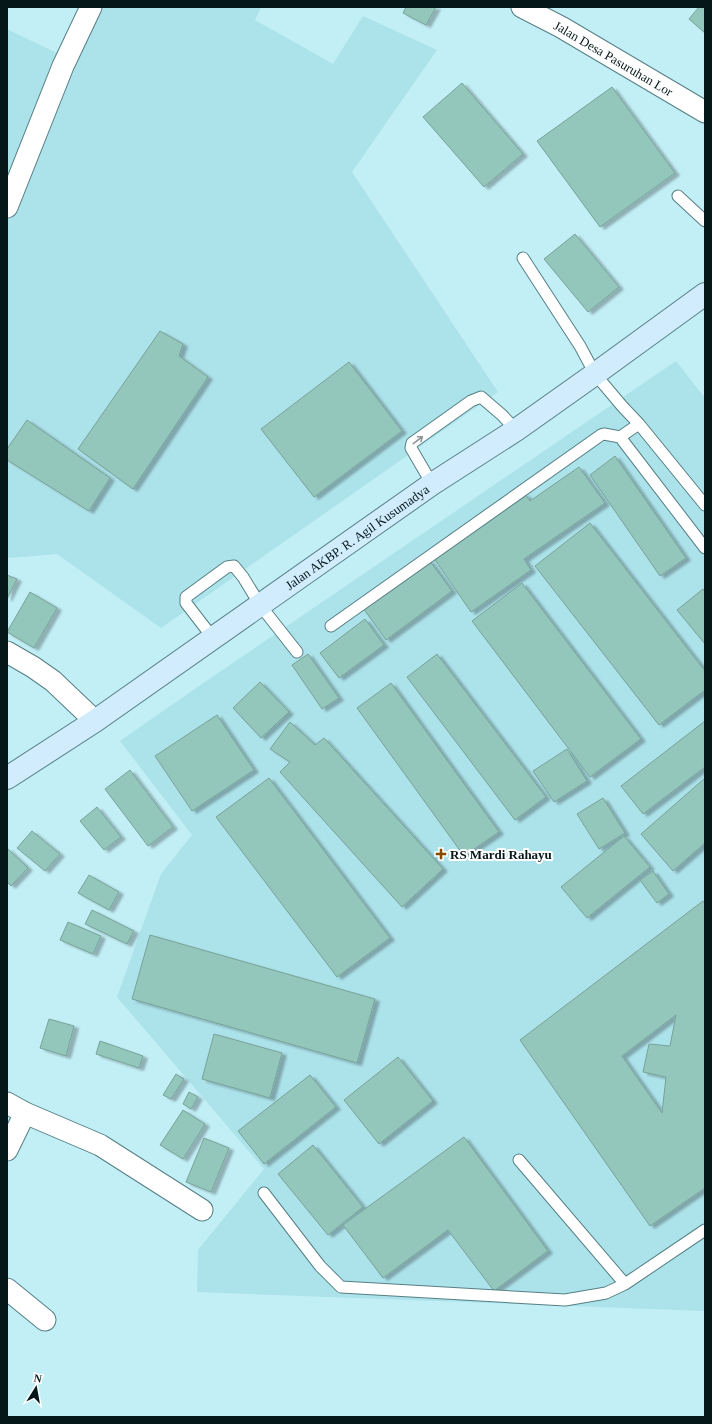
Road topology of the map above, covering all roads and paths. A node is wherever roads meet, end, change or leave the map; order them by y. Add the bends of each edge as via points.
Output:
1 (91, 7) edge
2 (522, 7) edge
3 (705, 112) edge
4 (678, 196) dead end
5 (7, 207) edge
6 (705, 221) edge
7 (523, 258) dead end
8 (705, 294) edge
9 (595, 374) junction
10 (640, 424) junction
11 (516, 430) junction
12 (620, 437) junction
13 (432, 484) junction
14 (705, 505) edge
15 (705, 548) edge
16 (260, 605) junction
17 (331, 626) dead end
18 (213, 638) junction
19 (7, 652) edge
20 (297, 652) dead end
21 (95, 721) junction
22 (7, 778) edge
23 (7, 1103) edge
24 (25, 1113) junction
25 (7, 1150) edge
26 (519, 1160) dead end
27 (264, 1193) dead end
28 (202, 1210) dead end
29 (705, 1230) edge
30 (625, 1284) junction
31 (7, 1289) edge
32 (45, 1320) dead end

1 - 5 street via 63,66
2 - 3 street, Jalan Desa Pasuruhan Lor
4 - 6 lane
7 - 9 lane via 580,346
8 - 9 main road, Jalan AKBP. R. Agil Kusumadya
9 - 10 lane
9 - 11 main road, Jalan AKBP. R. Agil Kusumadya
10 - 12 lane
10 - 14 lane
11 - 13 main road, Jalan AKBP. R. Agil Kusumadya
13 -> 11 lane via 411,448 412,443 471,401 481,397
12 - 15 lane
12 - 17 lane via 600,435
13 - 16 main road, Jalan AKBP. R. Agil Kusumadya
16 - 18 main road, Jalan AKBP. R. Agil Kusumadya
16 - 18 lane via 244,577 234,566 227,567 186,597 186,603
16 - 20 lane
18 - 21 main road, Jalan AKBP. R. Agil Kusumadya
19 - 21 street via 52,681
21 - 22 main road, Jalan AKBP. R. Agil Kusumadya
23 - 24 street
24 - 25 street
24 - 28 street via 100,1145
26 - 30 lane
27 - 30 lane via 320,1266 341,1287 565,1300 606,1293
29 - 30 lane
31 - 32 street

